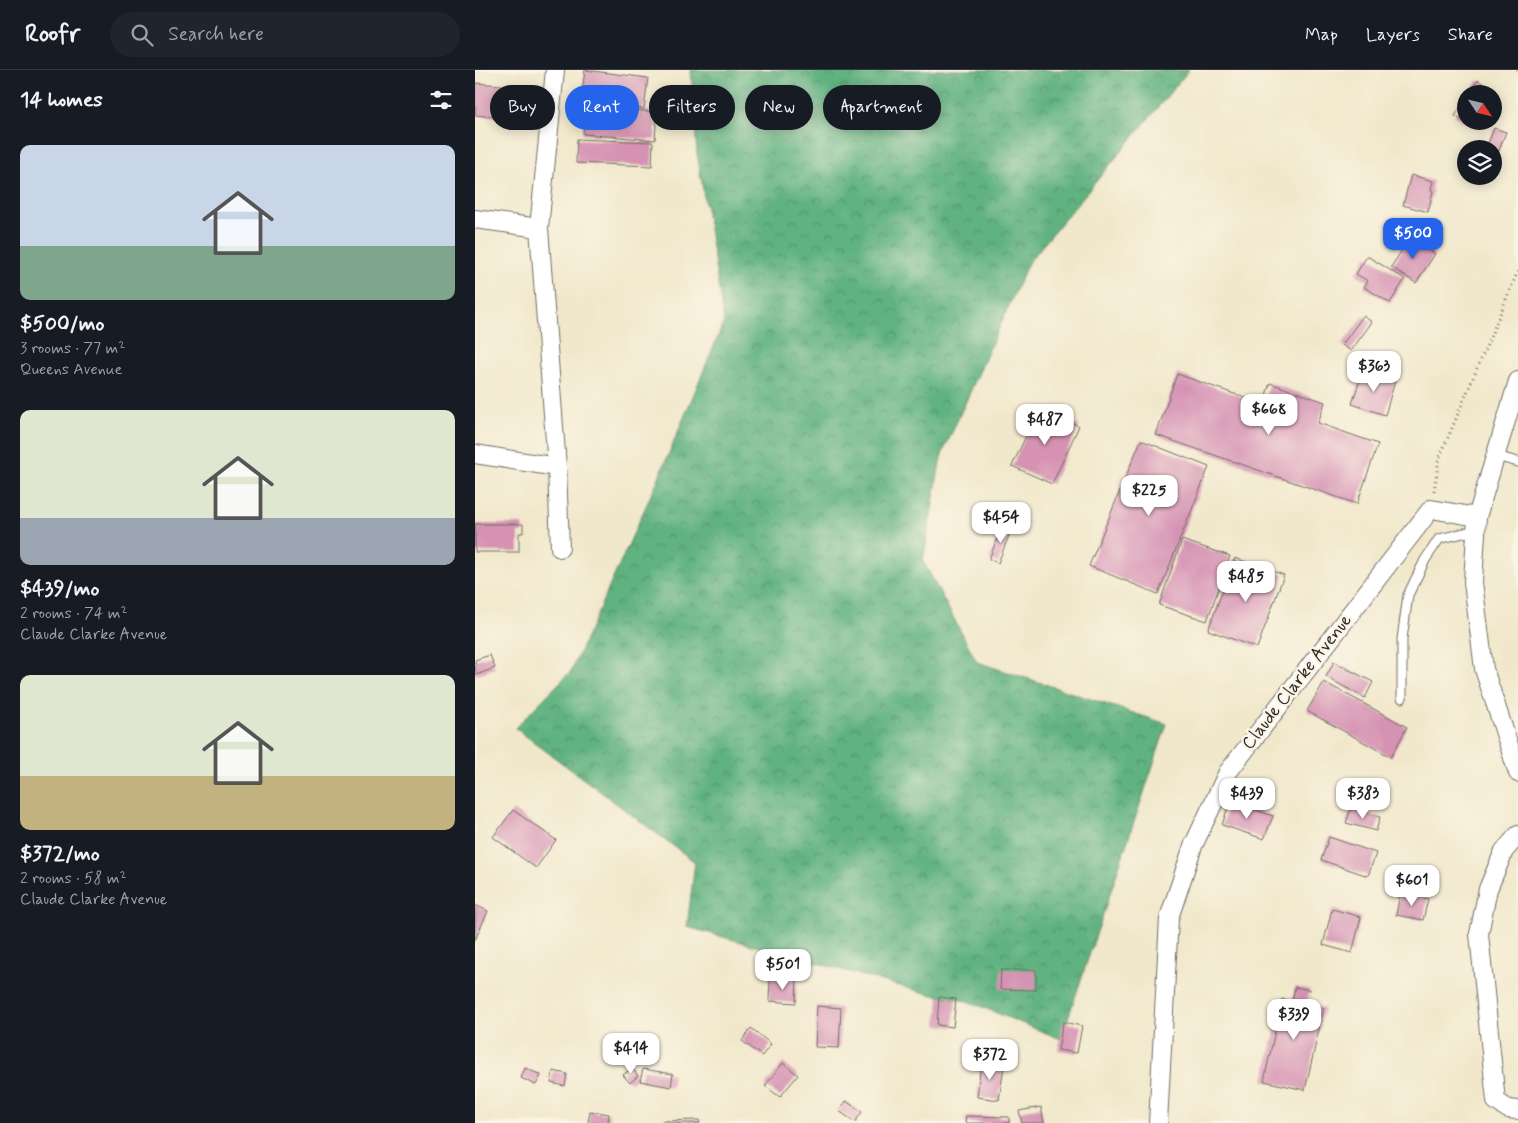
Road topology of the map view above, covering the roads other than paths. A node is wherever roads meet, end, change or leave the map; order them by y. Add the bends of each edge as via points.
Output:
1 (555, 70) edge
2 (475, 219) edge
3 (539, 228) junction
4 (1518, 381) edge
5 (475, 454) edge
6 (1496, 456) junction
7 (1518, 462) edge
8 (557, 467) junction
9 (1477, 524) junction
10 (560, 548) dead end
11 (1402, 698) dead end
12 (1518, 773) edge
13 (1518, 835) edge
14 (1518, 1110) edge
15 (1158, 1123) edge

1 - 3 street
2 - 3 street
3 - 8 street
4 - 6 street
5 - 8 street
6 - 7 lane
6 - 9 street
8 - 10 street
9 - 11 lane via 1439,539 1408,595 1402,639
9 - 12 street via 1473,582 1484,669
9 - 15 street, Claude Clarke Avenue via 1431,509 1228,772 1193,846 1169,918
13 - 14 street via 1504,851 1488,888 1479,934 1496,1101 1507,1110

